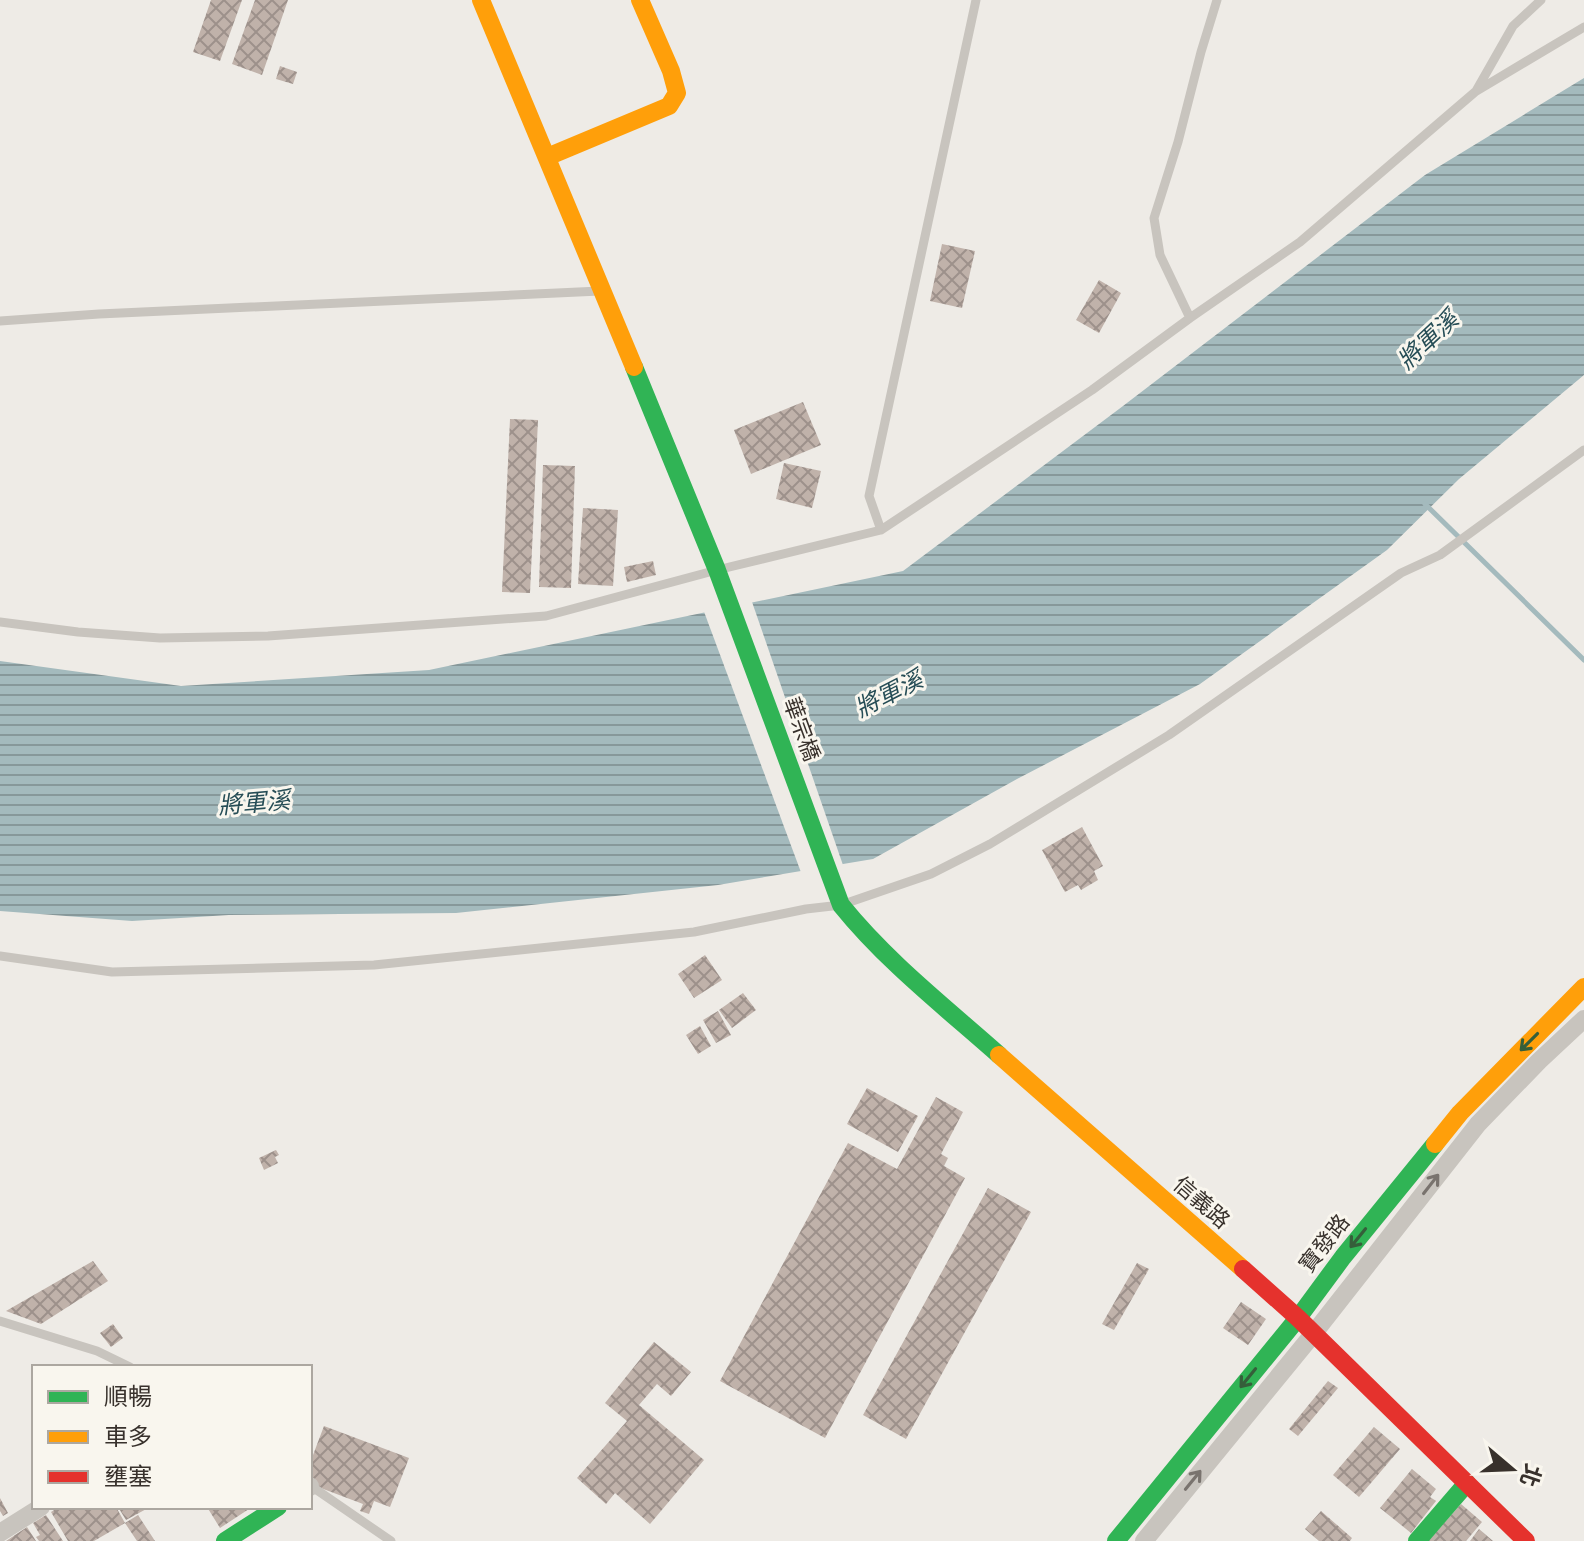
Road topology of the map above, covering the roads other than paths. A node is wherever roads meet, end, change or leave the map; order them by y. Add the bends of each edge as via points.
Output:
1 (481, 0) edge
2 (640, 0) edge
3 (976, 0) edge
4 (1217, 0) edge
5 (1541, 0) edge
6 (1584, 27) edge
7 (1475, 92) junction
8 (547, 157) junction
9 (602, 291) junction
10 (1190, 318) junction
11 (0, 321) edge
12 (1584, 450) edge
13 (881, 530) junction
14 (717, 570) junction
15 (0, 622) edge
16 (841, 905) junction
17 (0, 956) edge
18 (1584, 987) edge
19 (1584, 1019) edge
20 (1298, 1318) junction
21 (0, 1321) edge
22 (1314, 1333) junction
23 (126, 1365) edge
24 (1467, 1483) junction
25 (312, 1487) edge
26 (38, 1509) edge
27 (275, 1509) edge
28 (0, 1533) edge
29 (1519, 1539) edge
30 (225, 1541) edge
31 (391, 1541) edge
32 (1116, 1541) edge
33 (1144, 1541) edge
34 (1417, 1541) edge

1 - 8 street, 華宗橋
2 - 8 street via 677,93 669,106
3 - 13 lane via 869,496
4 - 10 lane via 1154,218 1160,255
5 - 7 lane via 1513,26
6 - 7 lane
7 - 10 lane via 1300,242
8 - 9 street, 華宗橋
9 - 11 lane
9 - 14 street, 華宗橋
10 - 13 lane
12 - 16 lane via 1440,555 1401,573 1169,735 990,844 931,874
13 - 14 lane
14 - 15 lane via 546,616 284,635 160,638
14 - 16 street, 華宗橋
16 - 17 lane via 694,932 374,965 112,972
16 - 20 street, 信義路 via 892,961
18 -> 20 street, 寶發路 via 1460,1113
22 -> 19 street via 1478,1124
20 - 22 street, 信義路
20 -> 32 street, 寶發路
21 - 23 lane
22 - 24 street, 信義路
33 -> 22 street
24 - 29 street, 信義路
24 - 34 street
25 - 31 lane
26 - 28 street
27 - 30 street

